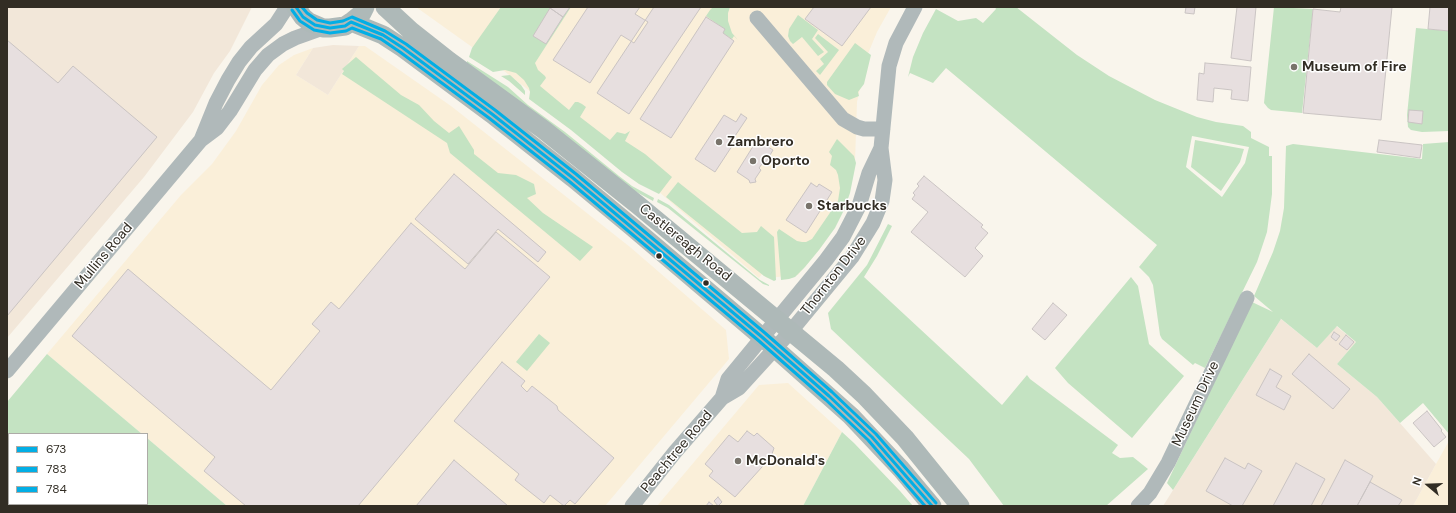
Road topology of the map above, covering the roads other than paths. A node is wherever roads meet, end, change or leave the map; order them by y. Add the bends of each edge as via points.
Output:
1 (287, 7) edge
2 (296, 7) edge
3 (365, 7) edge
4 (385, 7) edge
5 (915, 7) edge
6 (757, 18) dead end
7 (351, 22) junction
8 (322, 28) junction
9 (883, 129) junction
10 (201, 140) junction
11 (881, 148) junction
12 (1246, 298) dead end
13 (776, 319) junction
14 (791, 331) junction
15 (769, 343) junction
16 (7, 371) edge
17 (632, 506) edge
18 (932, 506) edge
19 (960, 506) edge
20 (1138, 506) edge

1 - 10 street, Mullins Road via 276,24 239,62 216,103
2 - 8 main road via 309,22
3 - 7 main road
4 - 13 main road, Castlereagh Road via 411,31 544,130 632,200
5 - 9 street, Thornton Drive via 896,43 889,66
6 - 9 street via 843,119 856,127
7 - 8 main road via 337,28
7 - 15 main road, Castlereagh Road via 383,35 403,48 492,114 573,178
8 - 10 street, Mullins Road via 295,38 268,55 254,70 217,128
9 - 11 street, Thornton Drive
10 - 16 street, Mullins Road
11 - 13 street, Thornton Drive via 851,224 826,260
11 - 14 street, Thornton Drive via 885,180 882,201 873,223 852,257
12 - 20 street, Museum Drive via 1168,463
13 - 14 main road, Castlereagh Road
13 - 15 street, Peachtree Road
14 - 15 street, Peachtree Road
14 - 19 main road, Castlereagh Road via 864,395 920,455
15 - 17 street, Peachtree Road via 728,379 722,398
15 - 18 main road, Castlereagh Road via 861,426 902,469

